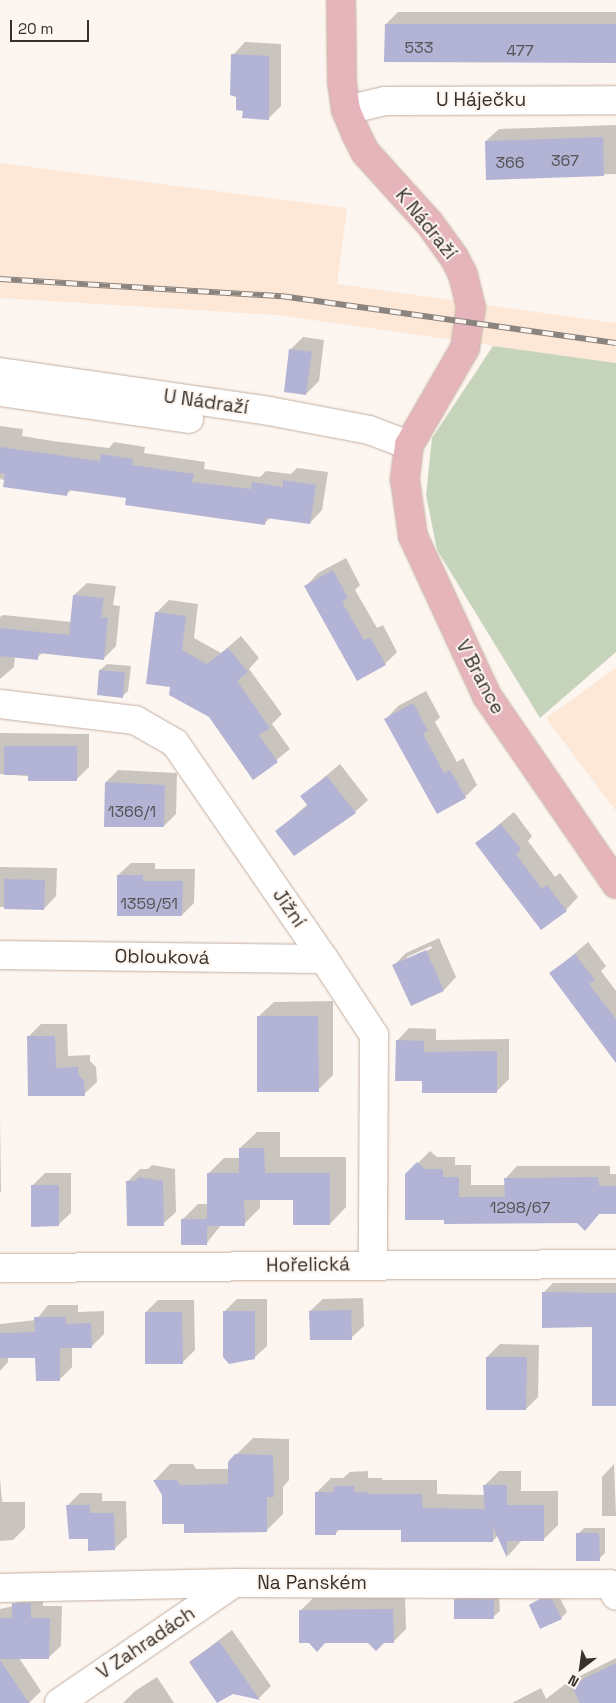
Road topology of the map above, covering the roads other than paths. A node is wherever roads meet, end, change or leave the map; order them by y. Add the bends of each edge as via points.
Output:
1 (342, 0) edge
2 (616, 100) edge
3 (346, 110) junction
4 (0, 372) edge
5 (0, 392) edge
6 (269, 411) junction
7 (409, 445) junction
8 (0, 704) edge
9 (616, 884) edge
10 (0, 955) edge
11 (324, 959) junction
12 (373, 1264) junction
13 (616, 1264) edge
14 (0, 1268) edge
15 (234, 1583) junction
16 (0, 1588) edge
17 (616, 1596) edge
18 (58, 1703) edge

1 - 3 main road, K Nádraží via 342,82
2 - 3 street, U Háječku via 385,101
3 - 7 main road, K Nádraží via 365,152 430,224 454,257 469,290 470,322 465,348
4 - 6 street, U Nádraží
5 - 6 street via 257,429
6 - 7 street, U Nádraží via 369,430
7 - 9 main road, V Brance via 405,480 413,536 438,594 487,696
8 - 11 street, Jižní via 135,720 175,743
10 - 11 street, Oblouková
11 - 12 street, Jižní via 374,1035
12 - 13 street, Hořelická
12 - 14 street, Hořelická
15 - 16 street, Na Panském
15 - 17 street, Na Panském via 610,1584
15 - 18 street, V Zahradách

